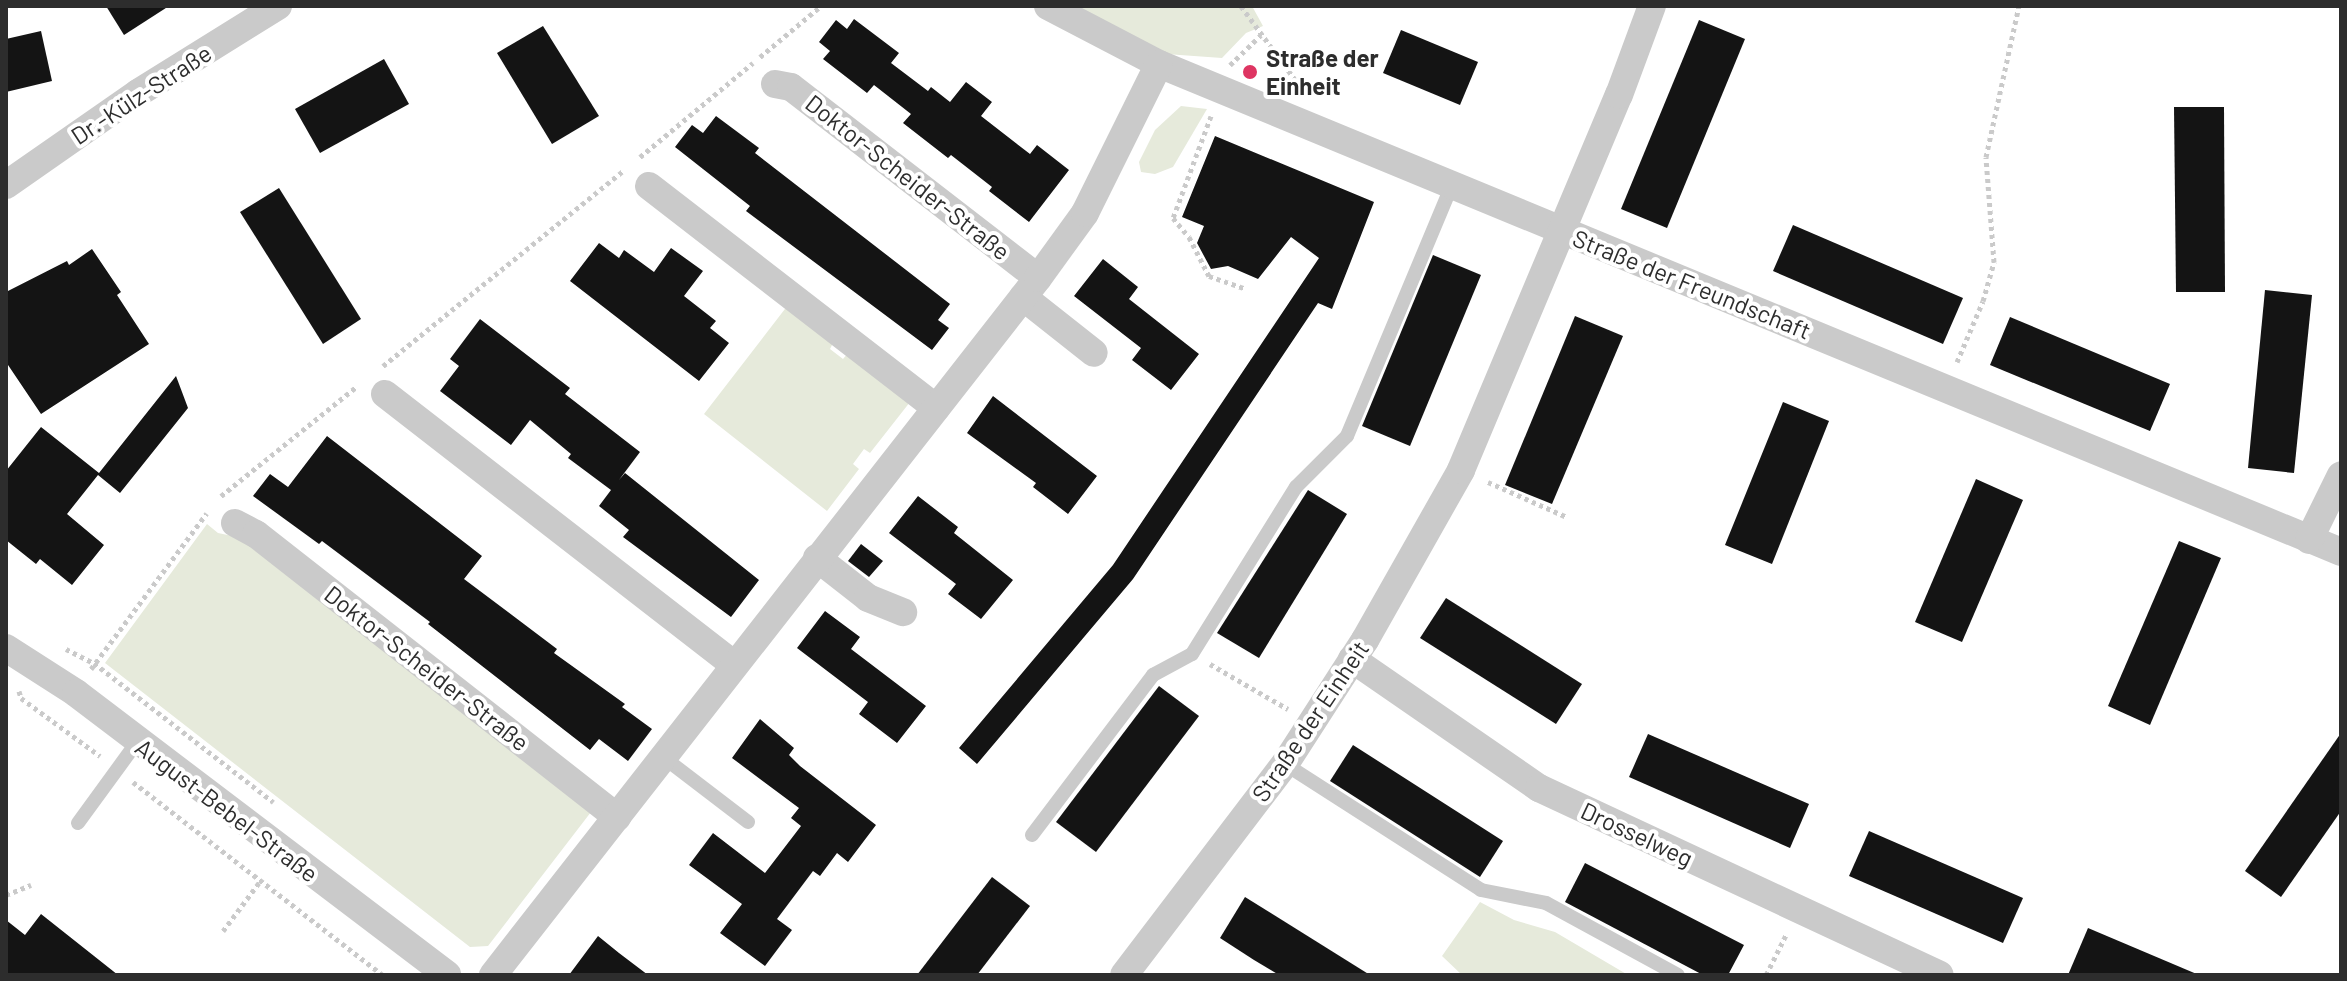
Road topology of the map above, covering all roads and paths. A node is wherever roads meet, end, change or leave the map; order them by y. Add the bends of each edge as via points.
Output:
1 (278, 6) edge
2 (821, 6) edge
3 (1048, 6) edge
4 (1241, 6) edge
5 (1652, 6) edge
6 (2019, 6) edge
7 (1261, 35) junction
8 (1159, 64) junction
9 (775, 84) dead end
10 (1221, 90) junction
11 (1300, 122) junction
12 (6, 185) edge
13 (1452, 185) junction
14 (649, 186) dead end
15 (1563, 231) junction
16 (1030, 287) junction
17 (1244, 288) dead end
18 (1094, 353) dead end
19 (376, 381) junction
20 (1945, 388) junction
21 (936, 408) junction
22 (1461, 470) junction
23 (2341, 475) edge
24 (1567, 517) dead end
25 (235, 523) dead end
26 (2309, 540) junction
27 (2341, 552) edge
28 (817, 558) junction
29 (903, 612) dead end
30 (8, 649) edge
31 (1192, 654) junction
32 (1352, 659) junction
33 (734, 665) junction
34 (76, 693) junction
35 (1312, 722) junction
36 (137, 742) junction
37 (663, 757) junction
38 (1285, 764) junction
39 (117, 769) junction
40 (617, 817) junction
41 (748, 822) dead end
42 (78, 823) dead end
43 (1032, 835) dead end
44 (261, 880) junction
45 (31, 885) dead end
46 (6, 895) edge
47 (1799, 910) junction
48 (223, 931) dead end
49 (383, 975) edge
50 (447, 975) edge
51 (493, 975) edge
52 (1124, 975) edge
53 (1678, 975) edge
54 (1766, 975) edge
55 (1940, 975) edge

1 - 12 street, Dr.-Külz-Straße via 138,93
2 - 19 path
3 - 8 street, Straße der Freundschaft
4 - 7 path
5 - 15 street, Straße der Einheit
6 - 20 path via 1986,157 1994,262
7 - 10 path via 1232,59
7 - 11 path via 1308,98
8 - 10 street, Straße der Freundschaft
8 - 16 street via 1085,213
9 - 16 street, Doktor-Scheider-Straße via 791,87
10 - 11 street, Straße der Freundschaft
10 - 17 path via 1173,218 1209,276
11 - 13 street, Straße der Freundschaft
13 - 15 street, Straße der Freundschaft
13 - 31 lane via 1347,436 1296,487
14 - 21 street
15 - 20 street, Straße der Freundschaft
15 - 22 street, Straße der Einheit
16 - 18 street, Doktor-Scheider-Straße
16 - 21 street
19 - 33 street
19 - 34 path via 220,497 101,651
20 - 26 street, Straße der Freundschaft
21 - 28 street
22 - 24 path
22 - 32 street, Straße der Einheit
23 - 26 street
25 - 40 street, Doktor-Scheider-Straße via 256,534
26 - 27 street, Straße der Freundschaft
28 - 29 street via 868,598
28 - 33 street
30 - 34 street, August-Bebel-Straße
30 - 39 path via 21,698
31 - 35 path
31 - 43 lane via 1153,675
32 - 35 street, Straße der Einheit
32 - 47 street, Drosselweg via 1539,788
33 - 37 street
34 - 36 street, August-Bebel-Straße
35 - 38 street, Straße der Einheit
36 - 39 lane
36 - 50 street, August-Bebel-Straße
37 - 40 street
37 - 41 lane
38 - 52 street, Straße der Einheit
38 - 53 lane via 1481,890 1546,903
39 - 42 lane
39 - 44 path
40 - 51 street
44 - 48 path
44 - 49 path
45 - 46 path
47 - 54 path
47 - 55 street, Drosselweg

